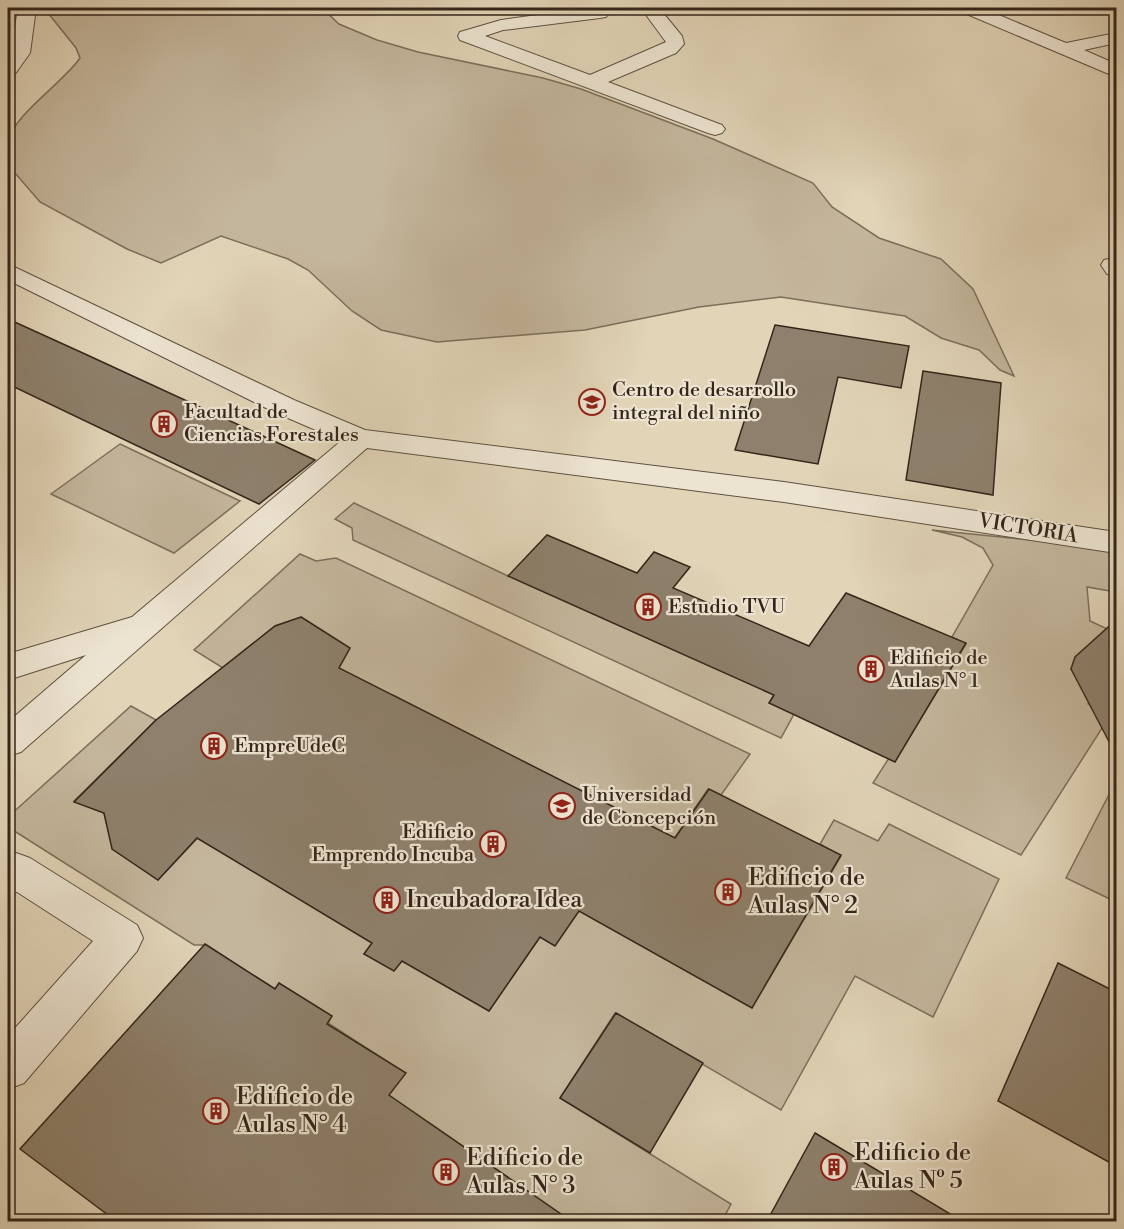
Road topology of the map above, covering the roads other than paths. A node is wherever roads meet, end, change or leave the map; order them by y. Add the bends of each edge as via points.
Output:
1 (27, 8) edge
2 (597, 8) edge
3 (650, 8) edge
4 (968, 8) edge
5 (1116, 38) edge
6 (1064, 49) junction
7 (8, 70) edge
8 (1116, 71) edge
9 (591, 82) junction
10 (715, 129) dead end
11 (8, 271) edge
12 (37, 285) junction
13 (8, 300) edge
14 (360, 438) junction
15 (1116, 543) edge
16 (146, 625) junction
17 (8, 667) edge
18 (8, 742) edge
19 (8, 878) edge
20 (8, 1068) edge

1 - 7 street via 20,54
2 - 9 street via 600,13 501,25 467,36
3 - 9 street via 675,44
4 - 6 street
5 - 6 street
6 - 8 street
9 - 10 street
11 - 12 street, VICTORIA
12 - 13 street
12 - 14 street, VICTORIA via 284,406
14 - 15 street, VICTORIA via 784,492
14 - 16 street
16 - 17 street
16 - 18 street
19 - 20 street via 16,870 122,938

